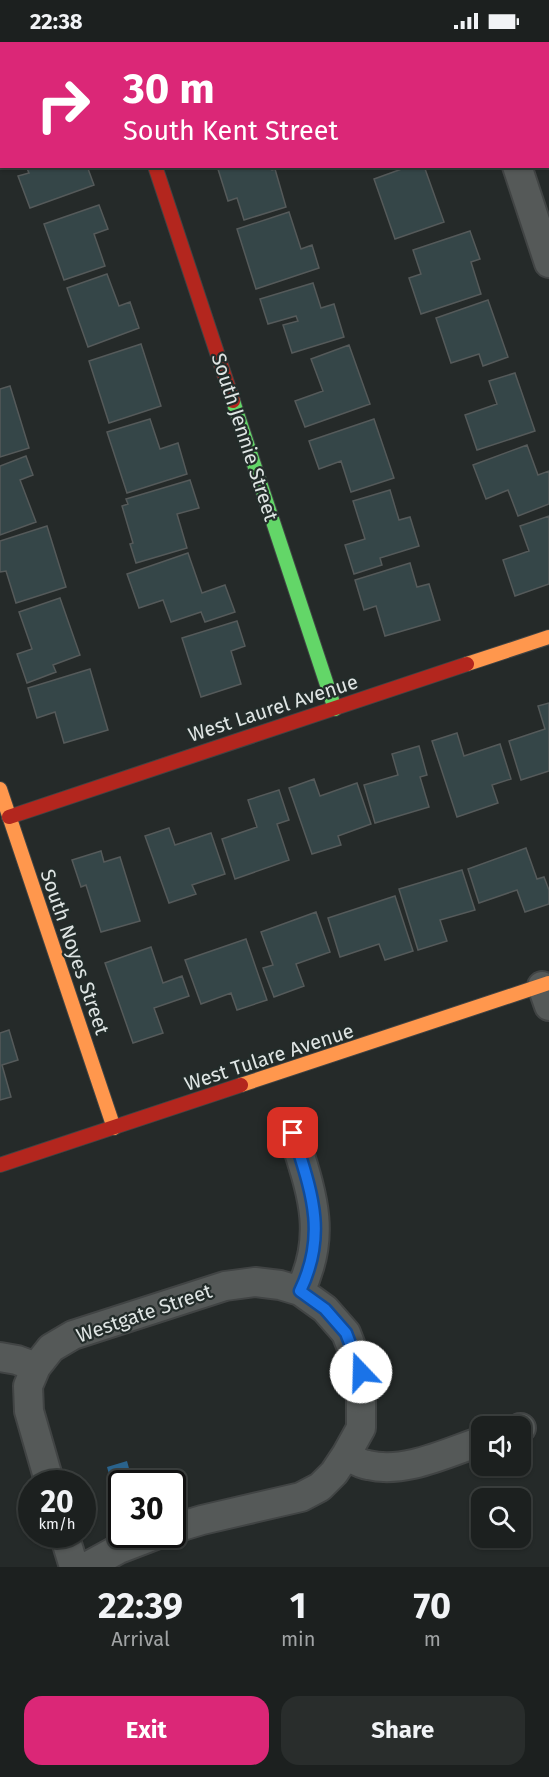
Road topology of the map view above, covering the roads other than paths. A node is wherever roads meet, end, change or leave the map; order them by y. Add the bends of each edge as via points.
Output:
1 (156, 168) edge
2 (518, 168) edge
3 (549, 263) edge
4 (549, 637) edge
5 (335, 708) junction
6 (0, 789) edge
7 (9, 817) junction
8 (547, 992) edge
9 (114, 1128) junction
10 (293, 1133) dead end
11 (0, 1165) edge
12 (300, 1291) junction
13 (0, 1357) edge
14 (36, 1367) junction
15 (471, 1445) edge
16 (346, 1455) junction
17 (46, 1470) edge
18 (186, 1525) edge
19 (68, 1548) edge
20 (122, 1548) edge
21 (74, 1567) edge
22 (86, 1567) edge

1 - 5 street, South Jennie Street
2 - 3 street
4 - 5 street, West Laurel Avenue
5 - 7 street, West Laurel Avenue
6 - 7 street, South Noyes Street
7 - 9 street, South Noyes Street
8 - 9 street, West Tulare Avenue
9 - 11 street, West Tulare Avenue
10 - 12 street via 315,1217 309,1272
12 - 14 street, Westgate Street via 255,1282 225,1286 73,1335 51,1348
12 - 16 street via 325,1309 346,1333 361,1372 361,1428
13 - 14 street
14 - 17 street via 28,1386 29,1411
15 - 16 street via 388,1468 366,1465
16 - 18 street via 320,1487 301,1497
19 - 21 street
20 - 22 street

